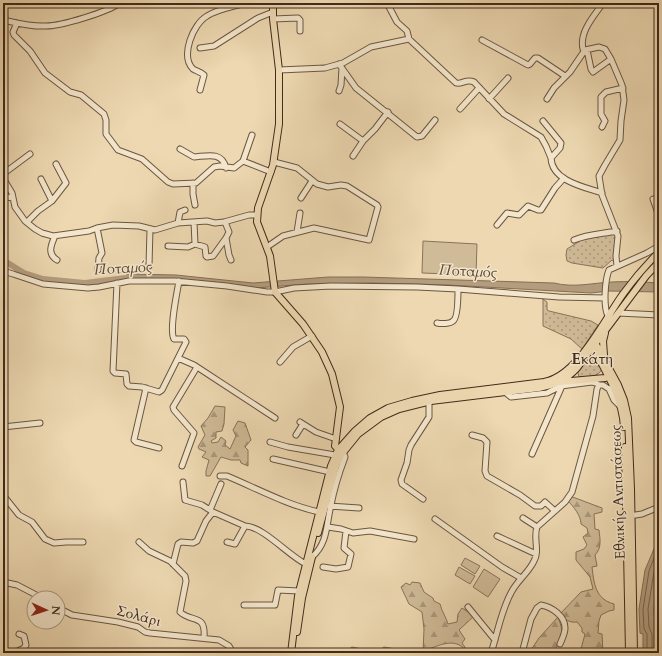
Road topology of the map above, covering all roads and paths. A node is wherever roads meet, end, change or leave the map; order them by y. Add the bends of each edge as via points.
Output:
1 (120, 3) edge
2 (246, 3) edge
3 (273, 3) edge
4 (388, 3) edge
5 (603, 3) edge
6 (273, 16) junction
7 (3, 20) edge
8 (18, 23) junction
9 (300, 31) dead end
10 (409, 39) junction
11 (482, 40) dead end
12 (200, 48) dead end
13 (586, 50) junction
14 (612, 59) junction
15 (341, 66) junction
16 (279, 70) junction
17 (565, 76) junction
18 (508, 78) dead end
19 (479, 88) junction
20 (623, 88) junction
21 (200, 90) dead end
22 (339, 91) dead end
23 (489, 99) junction
24 (547, 99) dead end
25 (460, 109) dead end
26 (388, 112) junction
27 (435, 120) dead end
28 (543, 121) dead end
29 (340, 124) dead end
30 (602, 127) dead end
31 (345, 131) dead end
32 (252, 135) dead end
33 (363, 142) junction
34 (180, 148) dead end
35 (30, 154) dead end
36 (353, 156) dead end
37 (551, 158) junction
38 (243, 161) junction
39 (274, 162) junction
40 (56, 164) dead end
41 (226, 168) junction
42 (272, 172) junction
43 (3, 174) edge
44 (3, 178) edge
45 (564, 178) junction
46 (41, 179) dead end
47 (312, 181) junction
48 (193, 183) junction
49 (602, 193) junction
50 (13, 198) junction
51 (301, 198) dead end
52 (3, 199) edge
53 (653, 199) dead end
54 (52, 201) junction
55 (195, 205) dead end
56 (185, 210) dead end
57 (300, 213) dead end
58 (257, 215) junction
59 (659, 216) edge
60 (27, 222) junction
61 (194, 222) junction
62 (225, 222) junction
63 (178, 223) junction
64 (497, 225) dead end
65 (97, 228) junction
66 (150, 229) junction
67 (617, 231) junction
68 (297, 232) junction
69 (55, 236) junction
70 (226, 238) junction
71 (574, 240) dead end
72 (195, 244) junction
73 (168, 246) dead end
74 (659, 246) edge
75 (267, 247) junction
76 (659, 252) edge
77 (57, 260) dead end
78 (231, 260) dead end
79 (659, 262) edge
80 (659, 265) edge
81 (149, 266) dead end
82 (617, 266) junction
83 (98, 270) dead end
84 (3, 272) edge
85 (649, 273) junction
86 (179, 281) junction
87 (117, 283) junction
88 (458, 289) junction
89 (275, 290) junction
90 (606, 296) junction
91 (618, 313) junction
92 (659, 315) edge
93 (608, 316) junction
94 (437, 323) dead end
95 (606, 329) junction
96 (312, 336) junction
97 (593, 343) junction
98 (178, 358) junction
99 (604, 358) junction
100 (280, 362) dead end
101 (197, 367) junction
102 (577, 368) junction
103 (610, 373) junction
104 (579, 380) junction
105 (560, 384) junction
106 (599, 386) junction
107 (614, 387) junction
108 (146, 388) junction
109 (429, 402) junction
110 (275, 418) dead end
111 (40, 423) dead end
112 (3, 427) edge
113 (296, 435) dead end
114 (472, 435) dead end
115 (336, 439) junction
116 (270, 442) dead end
117 (159, 448) dead end
118 (340, 451) junction
119 (532, 454) dead end
120 (273, 459) dead end
121 (182, 466) dead end
122 (334, 473) junction
123 (220, 476) dead end
124 (183, 482) dead end
125 (222, 484) dead end
126 (3, 495) edge
127 (423, 499) dead end
128 (328, 506) junction
129 (659, 507) edge
130 (359, 508) dead end
131 (212, 511) junction
132 (555, 511) junction
133 (319, 512) junction
134 (629, 514) junction
135 (523, 518) dead end
136 (435, 519) dead end
137 (245, 526) junction
138 (328, 527) junction
139 (537, 527) junction
140 (346, 531) junction
141 (497, 536) dead end
142 (414, 539) dead end
143 (83, 542) dead end
144 (139, 542) dead end
145 (227, 542) dead end
146 (536, 554) junction
147 (312, 557) junction
148 (173, 564) junction
149 (306, 564) junction
150 (323, 567) dead end
151 (522, 578) junction
152 (3, 582) edge
153 (27, 590) edge
154 (299, 591) junction
155 (244, 605) dead end
156 (468, 607) dead end
157 (66, 612) edge
158 (19, 634) dead end
159 (204, 638) junction
160 (495, 640) junction
161 (560, 644) dead end
162 (492, 652) edge
163 (14, 653) edge
164 (233, 653) edge
165 (291, 653) edge
166 (296, 653) edge
167 (522, 653) edge
168 (629, 653) edge
169 (634, 653) edge

1 - 8 street via 99,13 48,26
2 - 21 street via 211,14 196,26 189,44 188,57 193,69 204,75
3 - 6 main road
4 - 10 street via 397,22 408,31
5 - 13 street via 585,34 582,46
6 - 9 street via 298,18
6 - 12 street via 258,18 214,46
6 - 16 main road
7 - 8 street
8 - 48 street via 14,36 30,51 45,74 70,92 81,95 104,114 106,134 118,150 142,159 168,182
10 - 15 street via 370,47
10 - 19 street via 456,83 469,80
11 - 17 street via 527,64 538,58
13 - 14 street via 604,48
13 - 14 street via 593,72
13 - 17 street
14 - 20 street
15 - 16 street
15 - 22 street
15 - 26 street via 356,88
16 - 39 main road via 279,124
17 - 24 street
18 - 23 street
19 - 23 street
19 - 25 street
20 - 30 street via 606,92 601,97 601,114 605,120
20 - 49 street via 624,107 620,140 600,174
23 - 37 street via 504,114 540,137
26 - 27 street via 420,137
26 - 33 street
28 - 37 street via 561,143
29 - 33 street
31 - 33 street
32 - 38 street
33 - 36 street
34 - 41 street via 194,157 206,155 220,158 224,160
35 - 43 street
37 - 45 street via 556,172
38 - 41 street via 236,168
38 - 42 street
39 - 42 main road
39 - 47 street via 297,168
40 - 54 street via 66,182
41 - 48 street via 214,167 198,182
42 - 58 main road
44 - 50 street
45 - 49 street
45 - 64 street via 541,210 527,206 518,215 507,212
46 - 54 street
47 - 51 street
47 - 68 street via 328,187 347,186 377,206 369,240 320,228
48 - 55 street
49 - 67 street
50 - 52 street
50 - 60 street via 15,207
53 - 59 street
54 - 60 street
56 - 63 street via 180,212
57 - 68 street
58 - 62 street
58 - 75 main road via 258,226
60 - 69 street via 35,230
61 - 62 street
61 - 63 street
61 - 72 street
62 - 70 street via 228,232
63 - 66 street via 155,230
65 - 66 street via 114,225
65 - 69 street
65 - 83 street via 102,253
66 - 81 street
67 - 71 street via 587,235
67 - 82 street
68 - 75 street via 281,237
69 - 77 street via 50,252
70 - 72 street via 210,258 206,256 205,246
70 - 78 street
72 - 73 street via 188,247
74 - 82 street
75 - 89 main road
76 - 93 main road
79 - 85 main road
80 - 85 street
82 - 90 street via 609,270
84 - 87 street via 43,284 60,286 88,288
85 - 91 main road
86 - 87 street
86 - 89 street via 267,292
86 - 98 street via 173,337 184,339 186,342
87 - 108 street via 113,371 126,374 128,386
88 - 89 street via 331,286
88 - 90 street via 559,297
88 - 94 street via 454,320
89 - 96 main road
90 - 93 street
91 - 92 street
91 - 95 main road
93 - 97 main road
95 - 97 main road
95 - 99 main road via 603,343
96 - 100 street via 293,347
96 - 115 main road via 327,361 337,392 340,410
97 - 99 main road, Εθνικής Αντιστάσεως
97 - 102 main road
97 - 103 main road, Εθνικής Αντιστάσεως
97 - 118 main road via 568,371 553,380 440,395 393,406 366,421
98 - 101 street
98 - 108 street via 161,391
99 - 103 main road, Εθνικής Αντιστάσεως
101 - 110 street
101 - 121 street via 173,407 194,432
102 - 104 main road via 575,373
102 - 105 main road
103 - 104 main road via 605,378
103 - 107 main road, Εθνικής Αντιστάσεως
104 - 105 main road
105 - 106 street via 592,382
105 - 109 main road
105 - 119 street
106 - 107 street
106 - 132 street via 596,389 592,416 572,492
107 - 134 main road, Εθνικής Αντιστάσεως via 622,408 625,433
107 - 134 main road, Εθνικής Αντιστάσεως via 623,396 628,418
108 - 117 street via 134,440
109 - 118 main road via 399,409 381,417
109 - 127 street via 428,417 411,445 408,463 401,480 402,484
111 - 112 street
113 - 115 street via 301,423
114 - 132 street via 487,442 487,476 534,506 541,506 546,502
115 - 118 main road via 335,448
116 - 118 street via 288,447
118 - 122 main road
120 - 122 street
122 - 128 main road
122 - 133 main road
123 - 133 street via 227,476 273,497
124 - 131 street via 184,499
125 - 131 street
126 - 143 street via 19,516 32,522 45,540 54,543
128 - 130 street
128 - 138 street
128 - 147 main road
129 - 134 street
131 - 137 street
131 - 148 street via 197,541 178,544
132 - 139 street
133 - 149 main road
134 - 168 main road, Εθνικής Αντιστάσεως
134 - 169 main road, Εθνικής Αντιστάσεως
135 - 139 street
136 - 151 street via 502,567
137 - 145 street via 235,544
137 - 149 street via 272,539
138 - 140 street
138 - 147 street via 321,547
139 - 146 street
140 - 142 street via 355,534 370,531
140 - 150 street via 344,548 351,554 348,567
141 - 146 street
144 - 148 street via 149,551
146 - 151 street
147 - 166 main road via 300,605
148 - 159 street via 186,579 180,612 202,623
149 - 154 main road
151 - 160 street via 508,600
152 - 153 street
154 - 155 street via 278,590 275,605
154 - 165 main road
156 - 160 street
157 - 159 street, Σολάρι via 138,627 150,634
158 - 163 street via 24,636 26,646
159 - 164 street, Σολάρι via 223,642 231,647
160 - 162 street
161 - 167 street via 565,629 563,621 556,612 541,605 531,619

